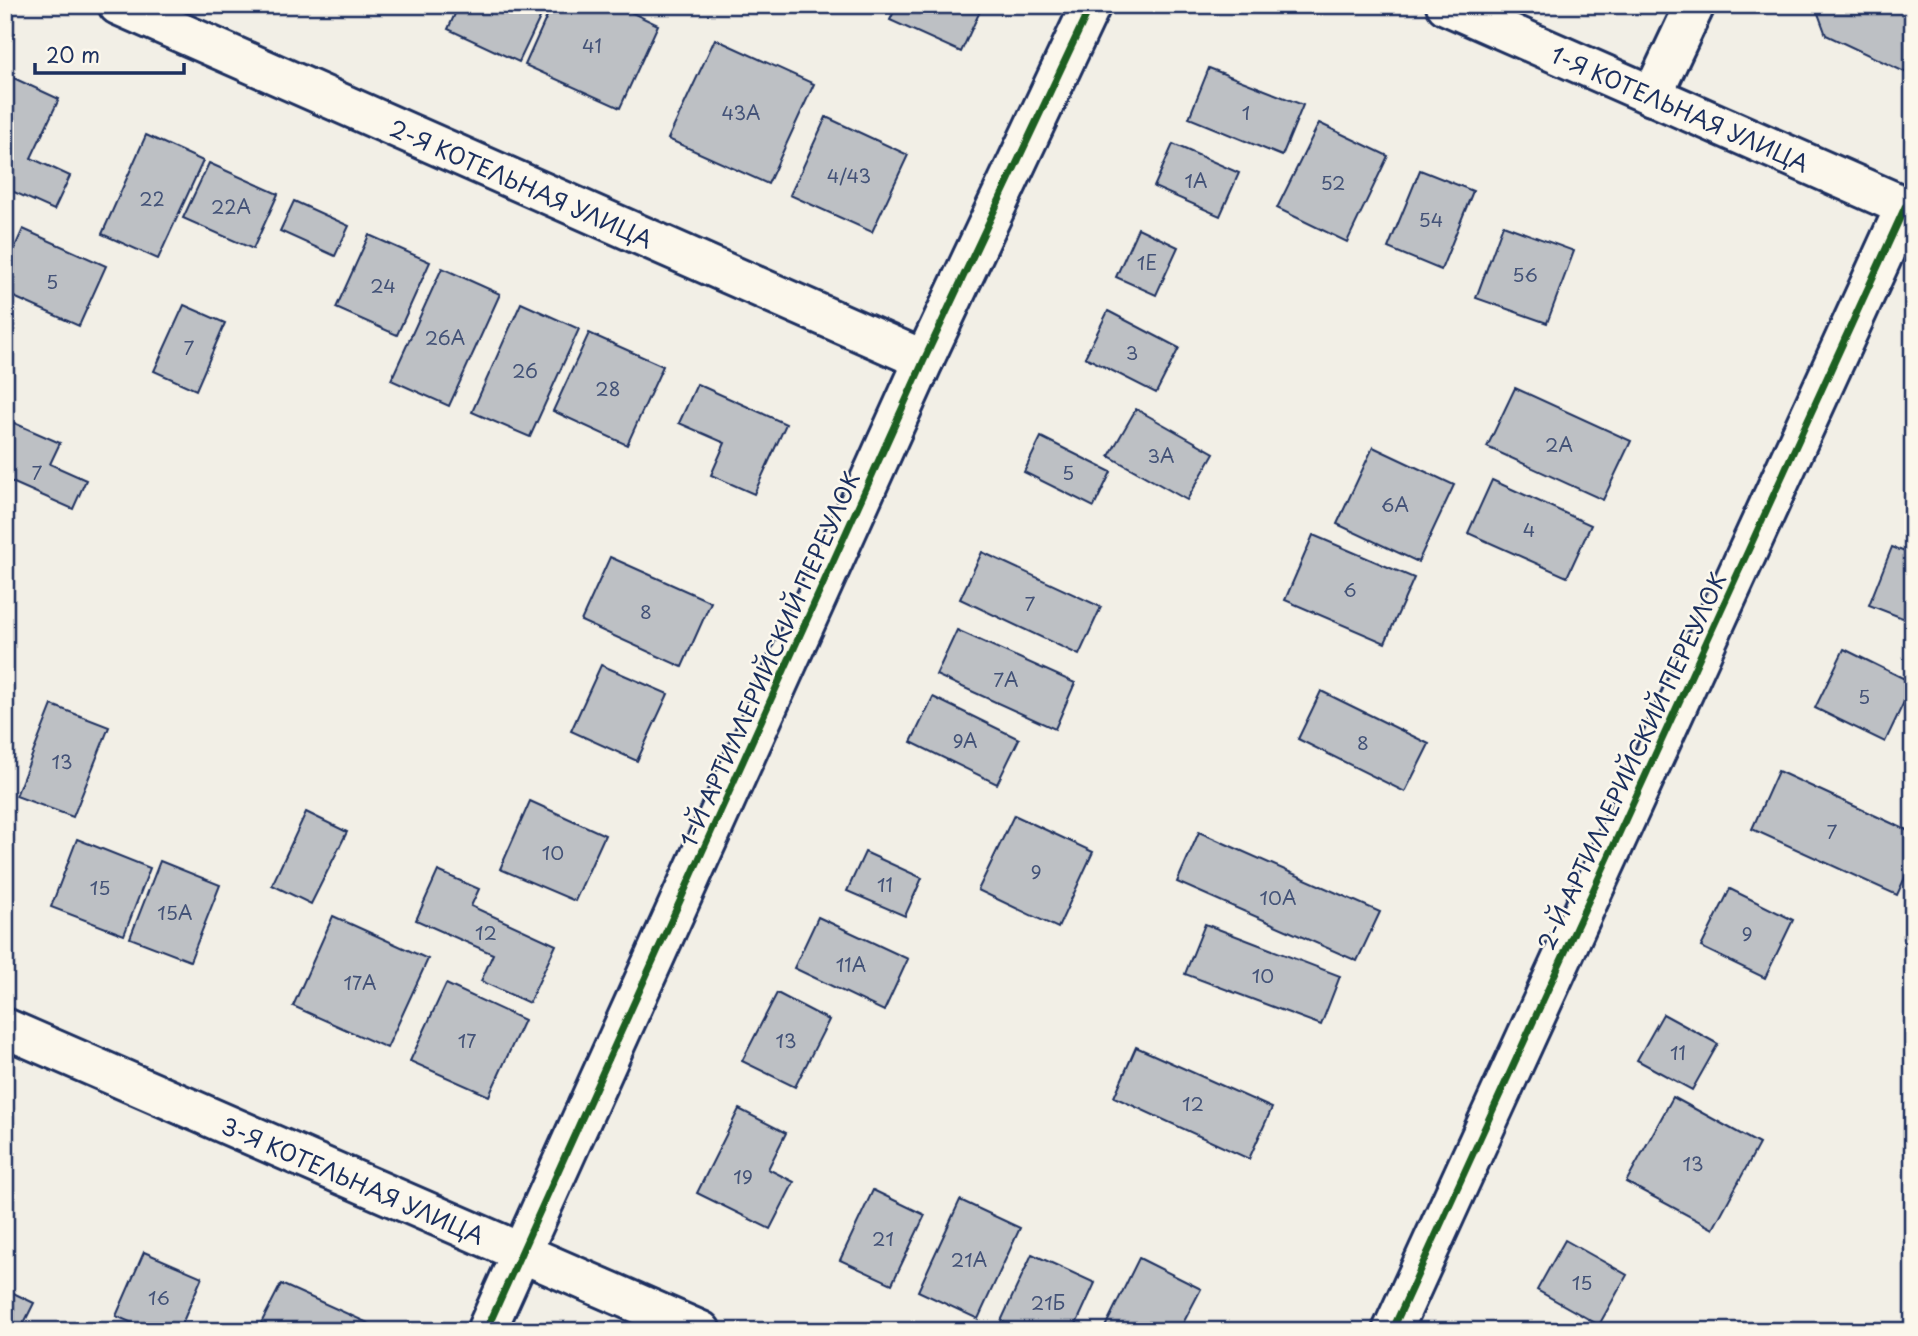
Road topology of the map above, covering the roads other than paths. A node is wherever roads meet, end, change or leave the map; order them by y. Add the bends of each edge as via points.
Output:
1 (118, 5) edge
2 (1091, 5) edge
3 (1446, 5) edge
4 (1695, 5) edge
5 (1652, 96) junction
6 (1909, 208) edge
7 (924, 360) junction
8 (5, 1028) edge
9 (522, 1253) junction
10 (486, 1331) edge
11 (701, 1331) edge
12 (1392, 1331) edge

1 - 7 street, 2-Я КОТЕЛЬНАЯ УЛИЦА
2 - 7 street, 1-Й АРТИЛЛЕРИЙСКИЙ ПЕРЕУЛОК
3 - 5 street, 1-Я КОТЕЛЬНАЯ УЛИЦА
4 - 5 street
5 - 6 street, 1-Я КОТЕЛЬНАЯ УЛИЦА
6 - 12 street, 2-Й АРТИЛЛЕРИЙСКИЙ ПЕРЕУЛОК
7 - 9 street, 1-Й АРТИЛЛЕРИЙСКИЙ ПЕРЕУЛОК
8 - 9 street, 3-Я КОТЕЛЬНАЯ УЛИЦА
9 - 10 street, 1-Й АРТИЛЛЕРИЙСКИЙ ПЕРЕУЛОК
9 - 11 street, 3-Я КОТЕЛЬНАЯ УЛИЦА

